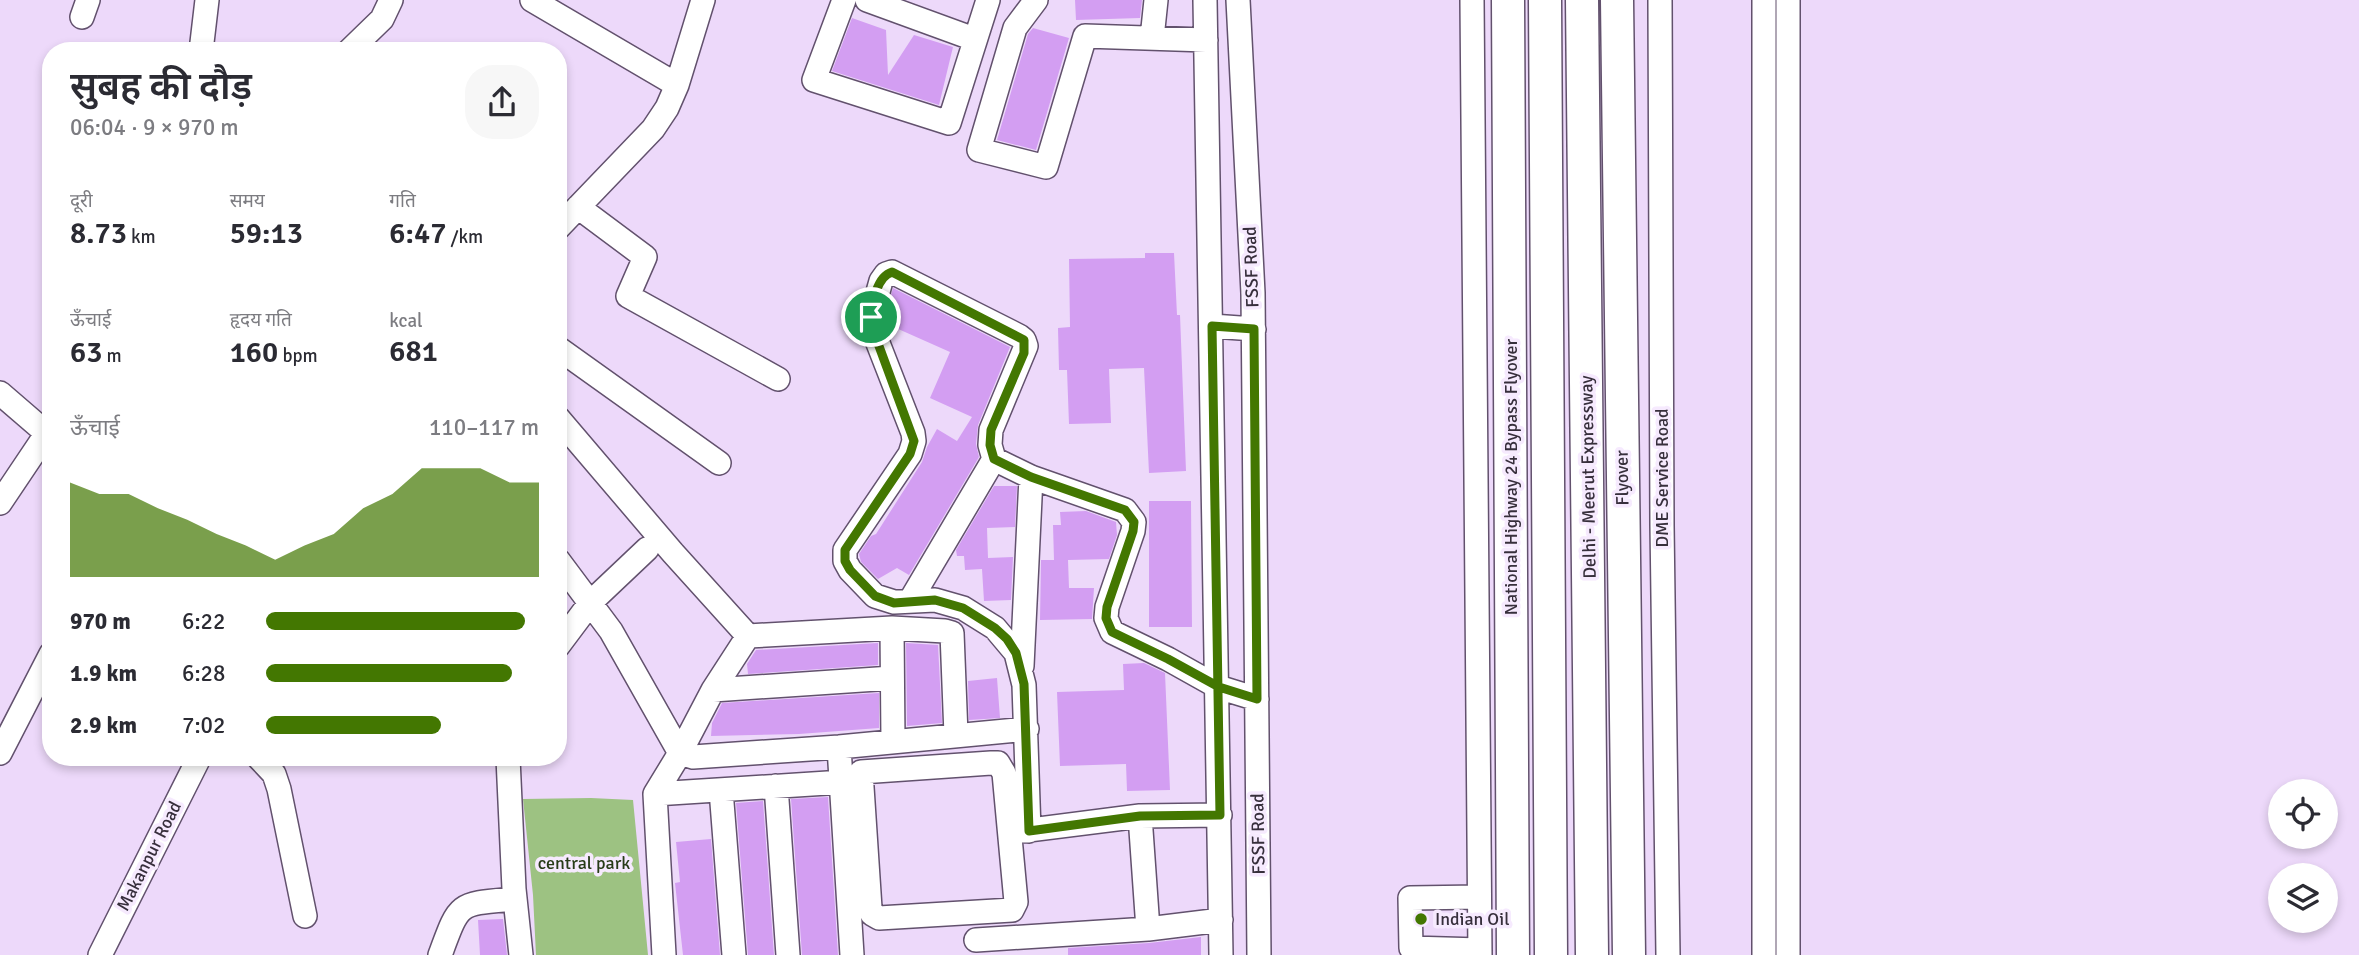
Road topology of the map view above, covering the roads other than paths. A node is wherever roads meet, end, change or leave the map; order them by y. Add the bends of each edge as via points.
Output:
1 (207, 0) edge
2 (391, 0) edge
3 (532, 0) edge
4 (703, 0) edge
5 (844, 0) edge
6 (867, 0) edge
7 (988, 0) edge
8 (1036, 0) edge
9 (1156, 0) edge
10 (1205, 0) edge
11 (1238, 0) edge
12 (1472, 0) edge
13 (1508, 0) edge
14 (1545, 0) edge
15 (1582, 0) edge
16 (1617, 0) edge
17 (1660, 0) edge
18 (1764, 0) edge
19 (1788, 0) edge
20 (918, 9) edge
21 (1153, 38) junction
22 (974, 39) junction
23 (1206, 40) junction
24 (202, 42) edge
25 (358, 42) edge
26 (677, 85) junction
27 (1788, 163) junction
28 (1764, 164) junction
29 (578, 207) junction
30 (567, 219) edge
31 (1212, 326) junction
32 (1254, 329) junction
33 (567, 354) edge
34 (778, 379) dead end
35 (0, 393) edge
36 (42, 429) edge
37 (567, 429) edge
38 (42, 445) edge
39 (994, 459) junction
40 (719, 463) dead end
41 (1031, 477) junction
42 (0, 503) edge
43 (647, 549) dead end
44 (567, 571) edge
45 (910, 601) junction
46 (591, 602) junction
47 (892, 628) junction
48 (567, 634) edge
49 (748, 636) junction
50 (1021, 669) junction
51 (42, 671) edge
52 (892, 678) junction
53 (1219, 687) junction
54 (713, 690) junction
55 (1257, 699) junction
56 (1027, 729) junction
57 (956, 735) junction
58 (893, 741) junction
59 (839, 747) junction
60 (0, 752) edge
61 (680, 754) junction
62 (195, 766) edge
63 (266, 766) edge
64 (508, 766) edge
65 (843, 782) junction
66 (776, 786) junction
67 (721, 790) junction
68 (655, 794) junction
69 (1220, 815) junction
70 (1140, 816) junction
71 (1018, 832) junction
72 (1788, 880) junction
73 (1765, 881) junction
74 (1479, 897) junction
75 (515, 899) junction
76 (305, 916) dead end
77 (1221, 920) junction
78 (1148, 929) junction
79 (976, 940) dead end
80 (1480, 953) edge
81 (100, 955) edge
82 (440, 955) edge
83 (521, 955) edge
84 (664, 955) edge
85 (734, 955) edge
86 (788, 955) edge
87 (852, 955) edge
88 (1221, 955) edge
89 (1259, 955) edge
90 (1513, 955) edge
91 (1551, 955) edge
92 (1592, 955) edge
93 (1629, 955) edge
94 (1668, 955) edge
95 (1764, 955) edge
96 (1788, 955) edge

1 - 24 street
2 - 25 street via 382,19
3 - 26 street
4 - 26 street
5 - 22 street via 814,80 949,123
6 - 20 street
7 - 22 street
8 - 21 street via 1015,28 979,150 1046,167 1085,36
9 - 21 street
10 - 23 street
11 - 32 street, FSSF Road
12 - 74 street
13 - 90 highway, National Highway 24 Bypass Flyover
14 - 91 highway
15 - 92 highway, Delhi - Meerut Expressway
16 - 93 highway, Flyover
17 - 94 street, DME Service Road
18 - 28 street
19 - 27 street
20 - 22 street
21 - 23 street
23 - 31 street
26 - 29 street via 653,129
27 - 28 street
27 - 72 street
28 - 73 street
29 - 30 street
29 - 34 street via 645,257 628,296
31 - 32 street
31 - 53 street
32 - 55 street, FSSF Road
33 - 40 street
35 - 36 street
37 - 49 street
38 - 42 street
39 - 41 street
39 - 45 street
39 - 45 street via 991,430 1024,353 1024,340 898,274 886,274 872,307 873,328 914,441 910,454 845,550 845,561 875,596 894,603
41 - 50 street
41 - 53 street via 1125,510 1134,522 1133,531 1107,607 1108,626 1121,638
43 - 46 street
44 - 46 street
45 - 50 street via 949,603 982,619 1007,639
46 - 48 street
46 - 61 street
47 - 49 street
47 - 52 street
47 - 57 street via 952,634
49 - 54 street
50 - 56 street
51 - 60 street
52 - 54 street
52 - 58 street
53 - 55 street
53 - 69 street
54 - 61 street
55 - 89 street, FSSF Road
56 - 57 street
56 - 71 street
57 - 58 street
58 - 59 street
59 - 61 street via 693,757
59 - 65 street
61 - 68 street
62 - 81 street, Makanpur Road
63 - 76 street via 279,789
64 - 75 street
65 - 66 street
65 - 87 street
66 - 67 street
66 - 86 street
67 - 68 street
67 - 85 street
68 - 84 street
69 - 70 street
69 - 77 street
70 - 71 street
70 - 78 street
71 - 71 street via 998,763 861,772 870,908 879,918 1012,910
72 - 73 street
72 - 96 street
73 - 95 street
74 - 80 street
74 - 80 street via 1410,898 1410,911 1411,948
75 - 82 street via 476,902 461,910
75 - 83 street
77 - 78 street
77 - 88 street
78 - 79 street

